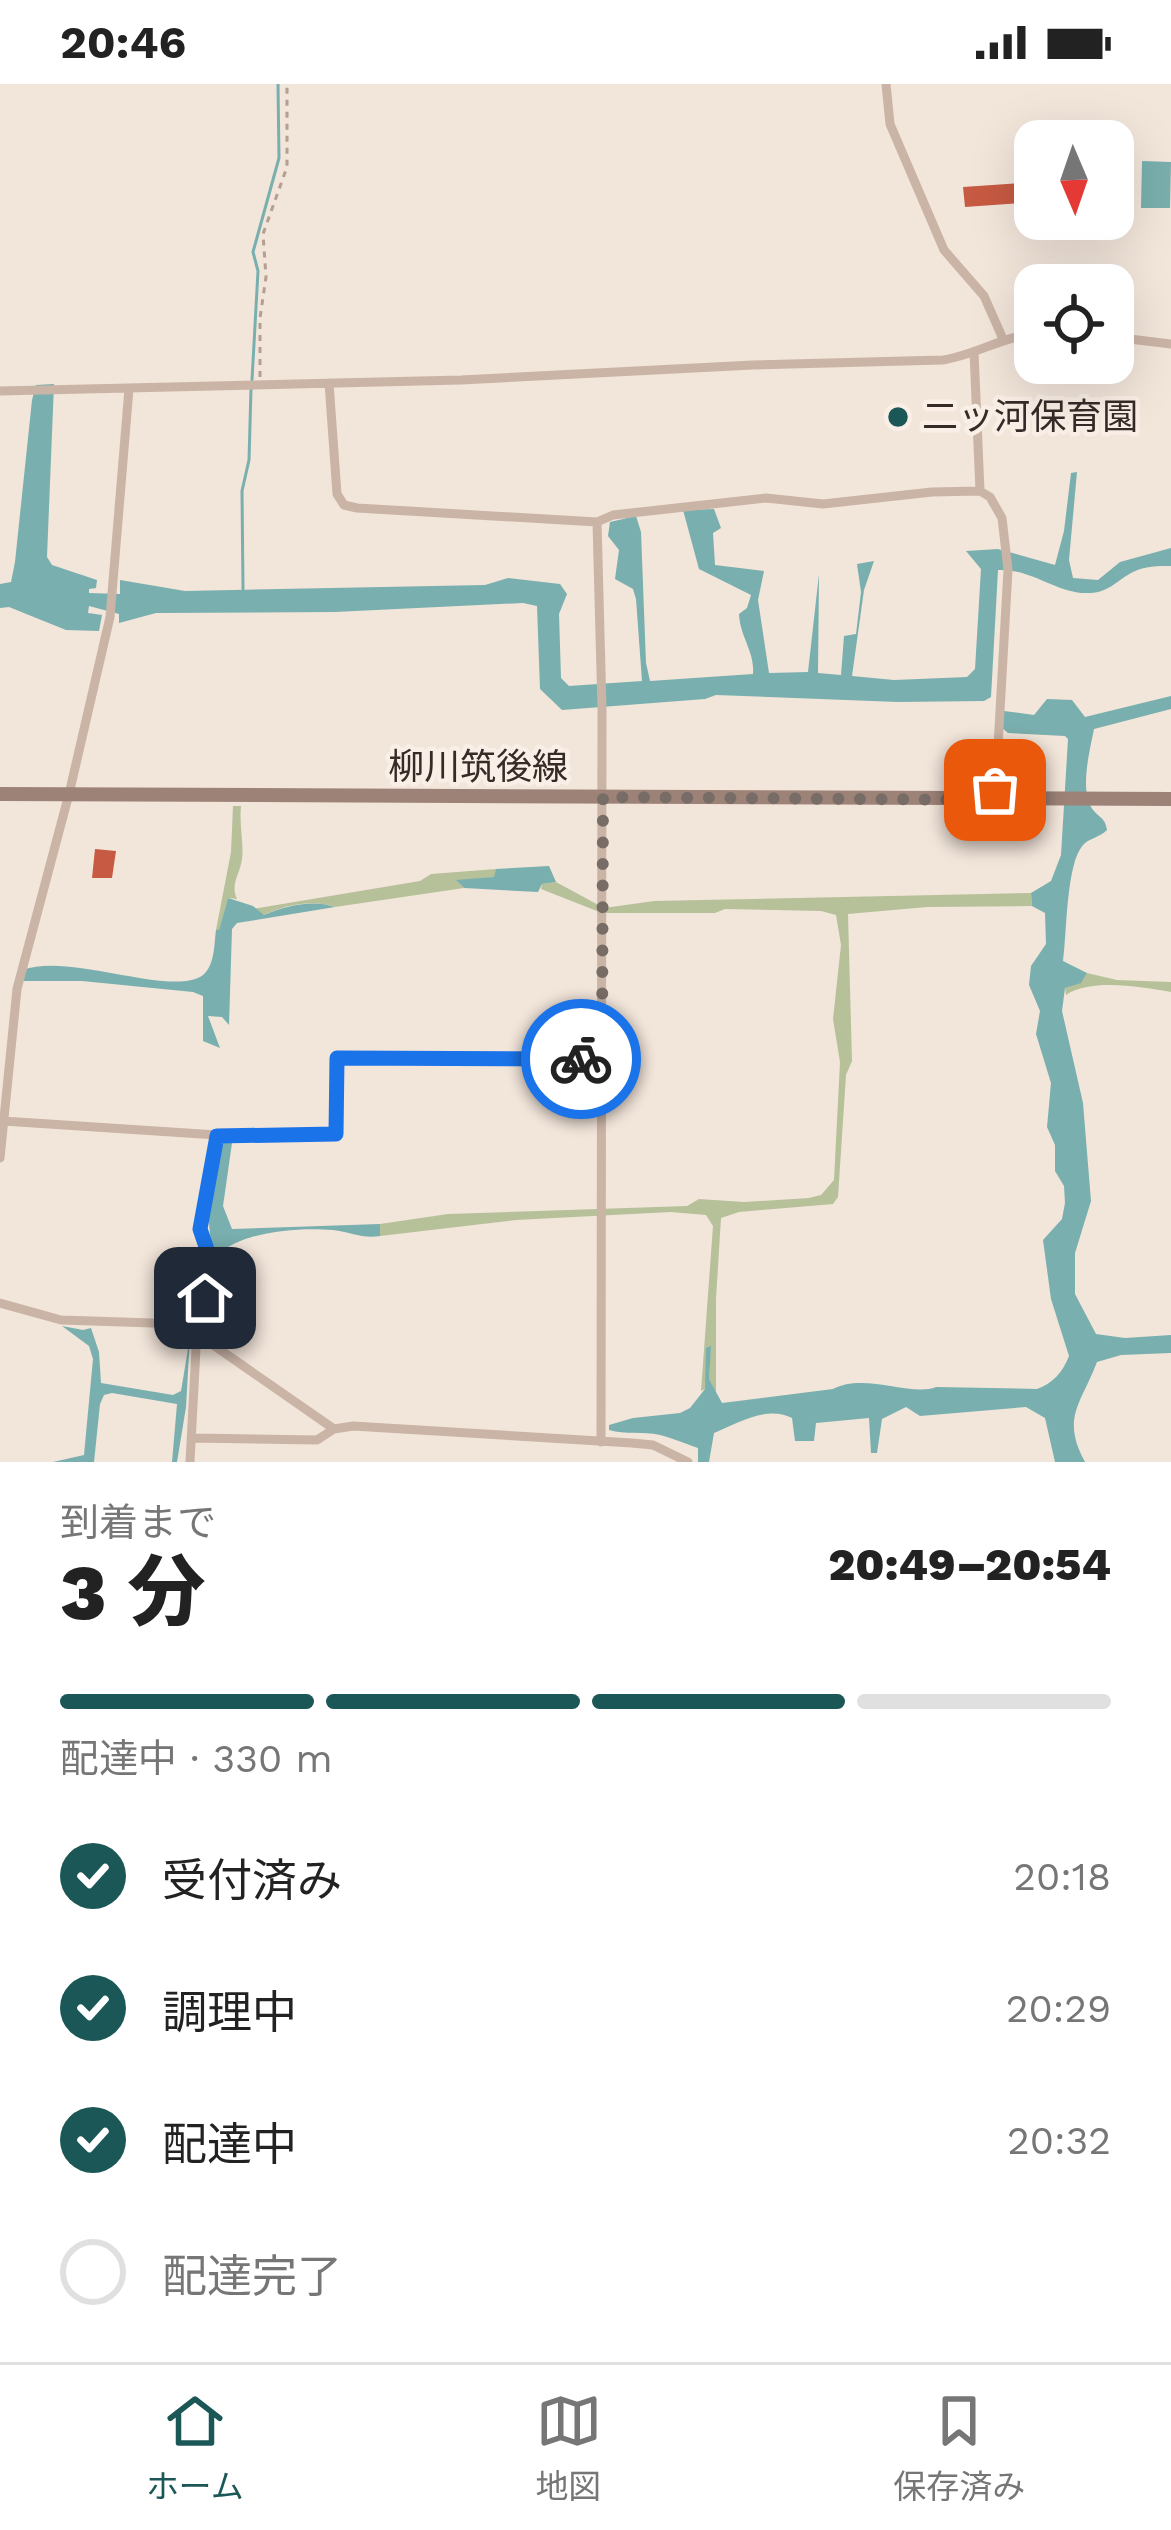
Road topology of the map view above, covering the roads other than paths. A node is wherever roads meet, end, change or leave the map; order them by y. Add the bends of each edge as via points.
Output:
1 (886, 84) edge
2 (1014, 336) edge
3 (1001, 339) junction
4 (1134, 340) edge
5 (1171, 344) edge
6 (978, 349) junction
7 (329, 383) junction
8 (130, 388) junction
9 (0, 391) edge
10 (980, 491) junction
11 (597, 522) junction
12 (0, 794) edge
13 (69, 794) junction
14 (603, 797) junction
15 (995, 800) junction
16 (1171, 800) edge
17 (602, 1059) junction
18 (2, 1128) edge
19 (217, 1136) junction
20 (0, 1158) edge
21 (0, 1303) edge
22 (197, 1330) junction
23 (334, 1429) junction
24 (193, 1438) junction
25 (601, 1442) junction
26 (190, 1462) edge
27 (688, 1462) edge

1 - 3 street via 890,124 944,250 984,296
2 - 3 street
3 - 6 street
4 - 5 street
6 - 7 street via 943,360
6 - 10 street
7 - 8 street
7 - 11 street via 344,505
8 - 9 street
8 - 13 street via 110,617
10 - 11 street via 823,504 766,498
10 - 15 street via 998,506 1008,570
11 - 14 street
12 - 13 main road, 柳川筑後線
13 - 14 main road, 柳川筑後線
13 - 18 street via 16,989
14 - 15 main road, 柳川筑後線
14 - 17 street
15 - 16 main road, 柳川筑後線
17 - 19 street via 337,1058 336,1134
17 - 25 street
18 - 19 street
18 - 20 street
19 - 22 street via 200,1229 213,1267
21 - 22 street via 61,1320
22 - 23 street
22 - 24 street
23 - 24 street via 317,1440
23 - 25 street
24 - 26 street
25 - 27 street via 653,1445

